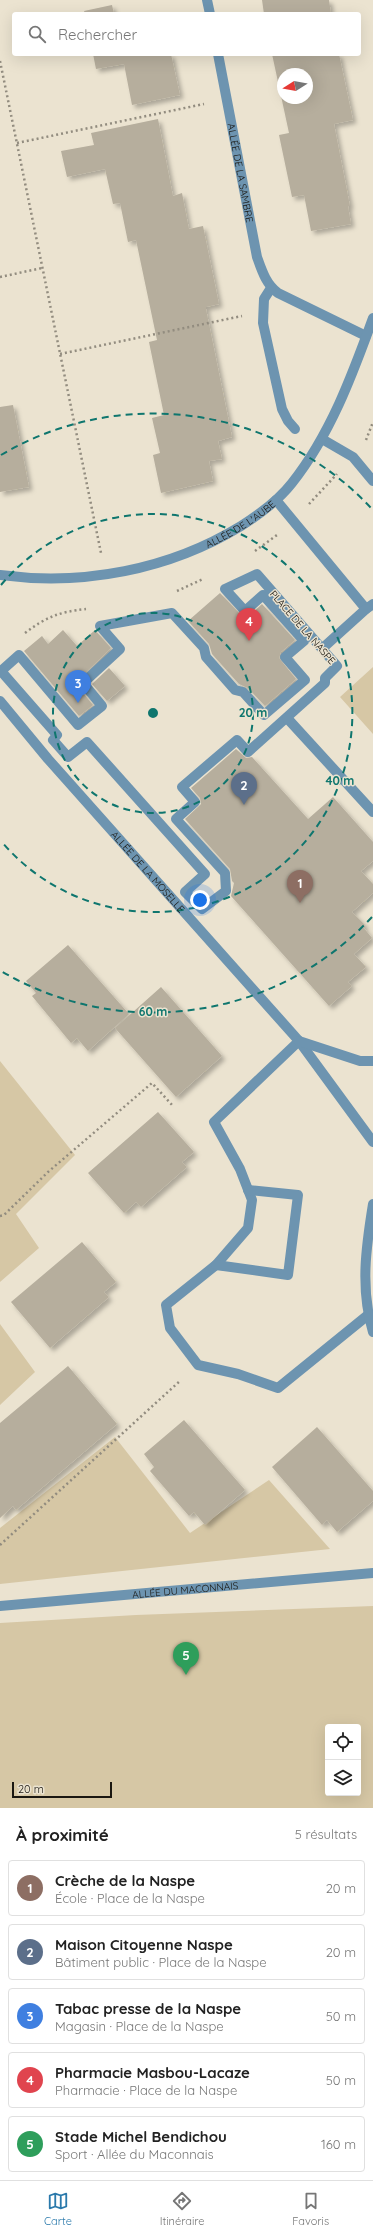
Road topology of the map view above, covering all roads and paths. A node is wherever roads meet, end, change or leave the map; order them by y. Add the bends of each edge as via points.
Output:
1 (207, 0) edge
2 (210, 12) edge
3 (218, 56) edge
4 (0, 61) edge
5 (227, 99) junction
6 (17, 143) junction
7 (42, 268) junction
8 (0, 277) edge
9 (271, 288) junction
10 (263, 312) junction
11 (373, 318) edge
12 (366, 336) junction
13 (60, 354) junction
14 (295, 429) dead end
15 (322, 439) junction
16 (373, 481) edge
17 (276, 500) junction
18 (101, 554) dead end
19 (0, 576) edge
20 (370, 606) edge
21 (325, 646) dead end
22 (0, 701) edge
23 (287, 718) junction
24 (373, 812) edge
25 (299, 1041) junction
26 (373, 1061) edge
27 (174, 1106) dead end
28 (373, 1142) edge
29 (248, 1190) junction
30 (373, 1204) edge
31 (0, 1216) edge
32 (216, 1265) junction
33 (370, 1315) edge
34 (373, 1332) edge
35 (198, 1365) junction
36 (0, 1545) edge
37 (372, 1573) edge
38 (0, 1606) edge

1 - 2 street
3 - 5 street, ALLÉE DE LA SAMBRE
4 - 6 path
5 - 6 path
5 - 9 street, ALLÉE DE LA SAMBRE via 257,258
6 - 7 path
7 - 8 path
7 - 13 path
9 - 10 street via 264,299
9 - 12 street via 298,304
10 - 13 path
10 - 14 street via 282,409
11 - 12 street, ALLÉE DE L'AUBE
12 - 15 street, ALLÉE DE L'AUBE
13 - 18 path
15 - 16 street via 353,458
15 - 17 street, ALLÉE DE L'AUBE via 291,484
17 - 19 street, ALLÉE DE L'AUBE via 256,516 202,547 144,567 106,576 80,578
17 - 20 street
20 - 21 street
22 - 25 street, ALLÉE DE LA MOSELLE via 48,759
23 - 23 street, PLACE DE LA NASPE via 325,684 325,678 338,666 257,574 224,589 245,611 263,595 304,641 285,657 305,680 264,716 243,692 235,690 206,657 204,648 172,613 100,626 120,649 83,683 102,706 78,724 19,655 1,671 57,735 53,740 68,757 87,742 205,874 185,892 202,909 226,891 225,873 176,818 195,802 182,788 237,740 248,752
23 - 24 street
25 - 26 street via 360,1061
25 - 28 street, ALLÉE DE LA MOSELLE
25 - 29 street via 214,1122 240,1169
27 - 31 path via 152,1083 48,1172 4,1216
29 - 32 street via 252,1200 248,1228
29 - 32 street via 298,1195 288,1275
30 - 33 street via 364,1280
32 - 35 street via 166,1305 170,1328
33 - 34 street
33 - 35 street via 278,1388 238,1374
35 - 36 path
37 - 38 street, ALLÉE DU MACONNAIS

